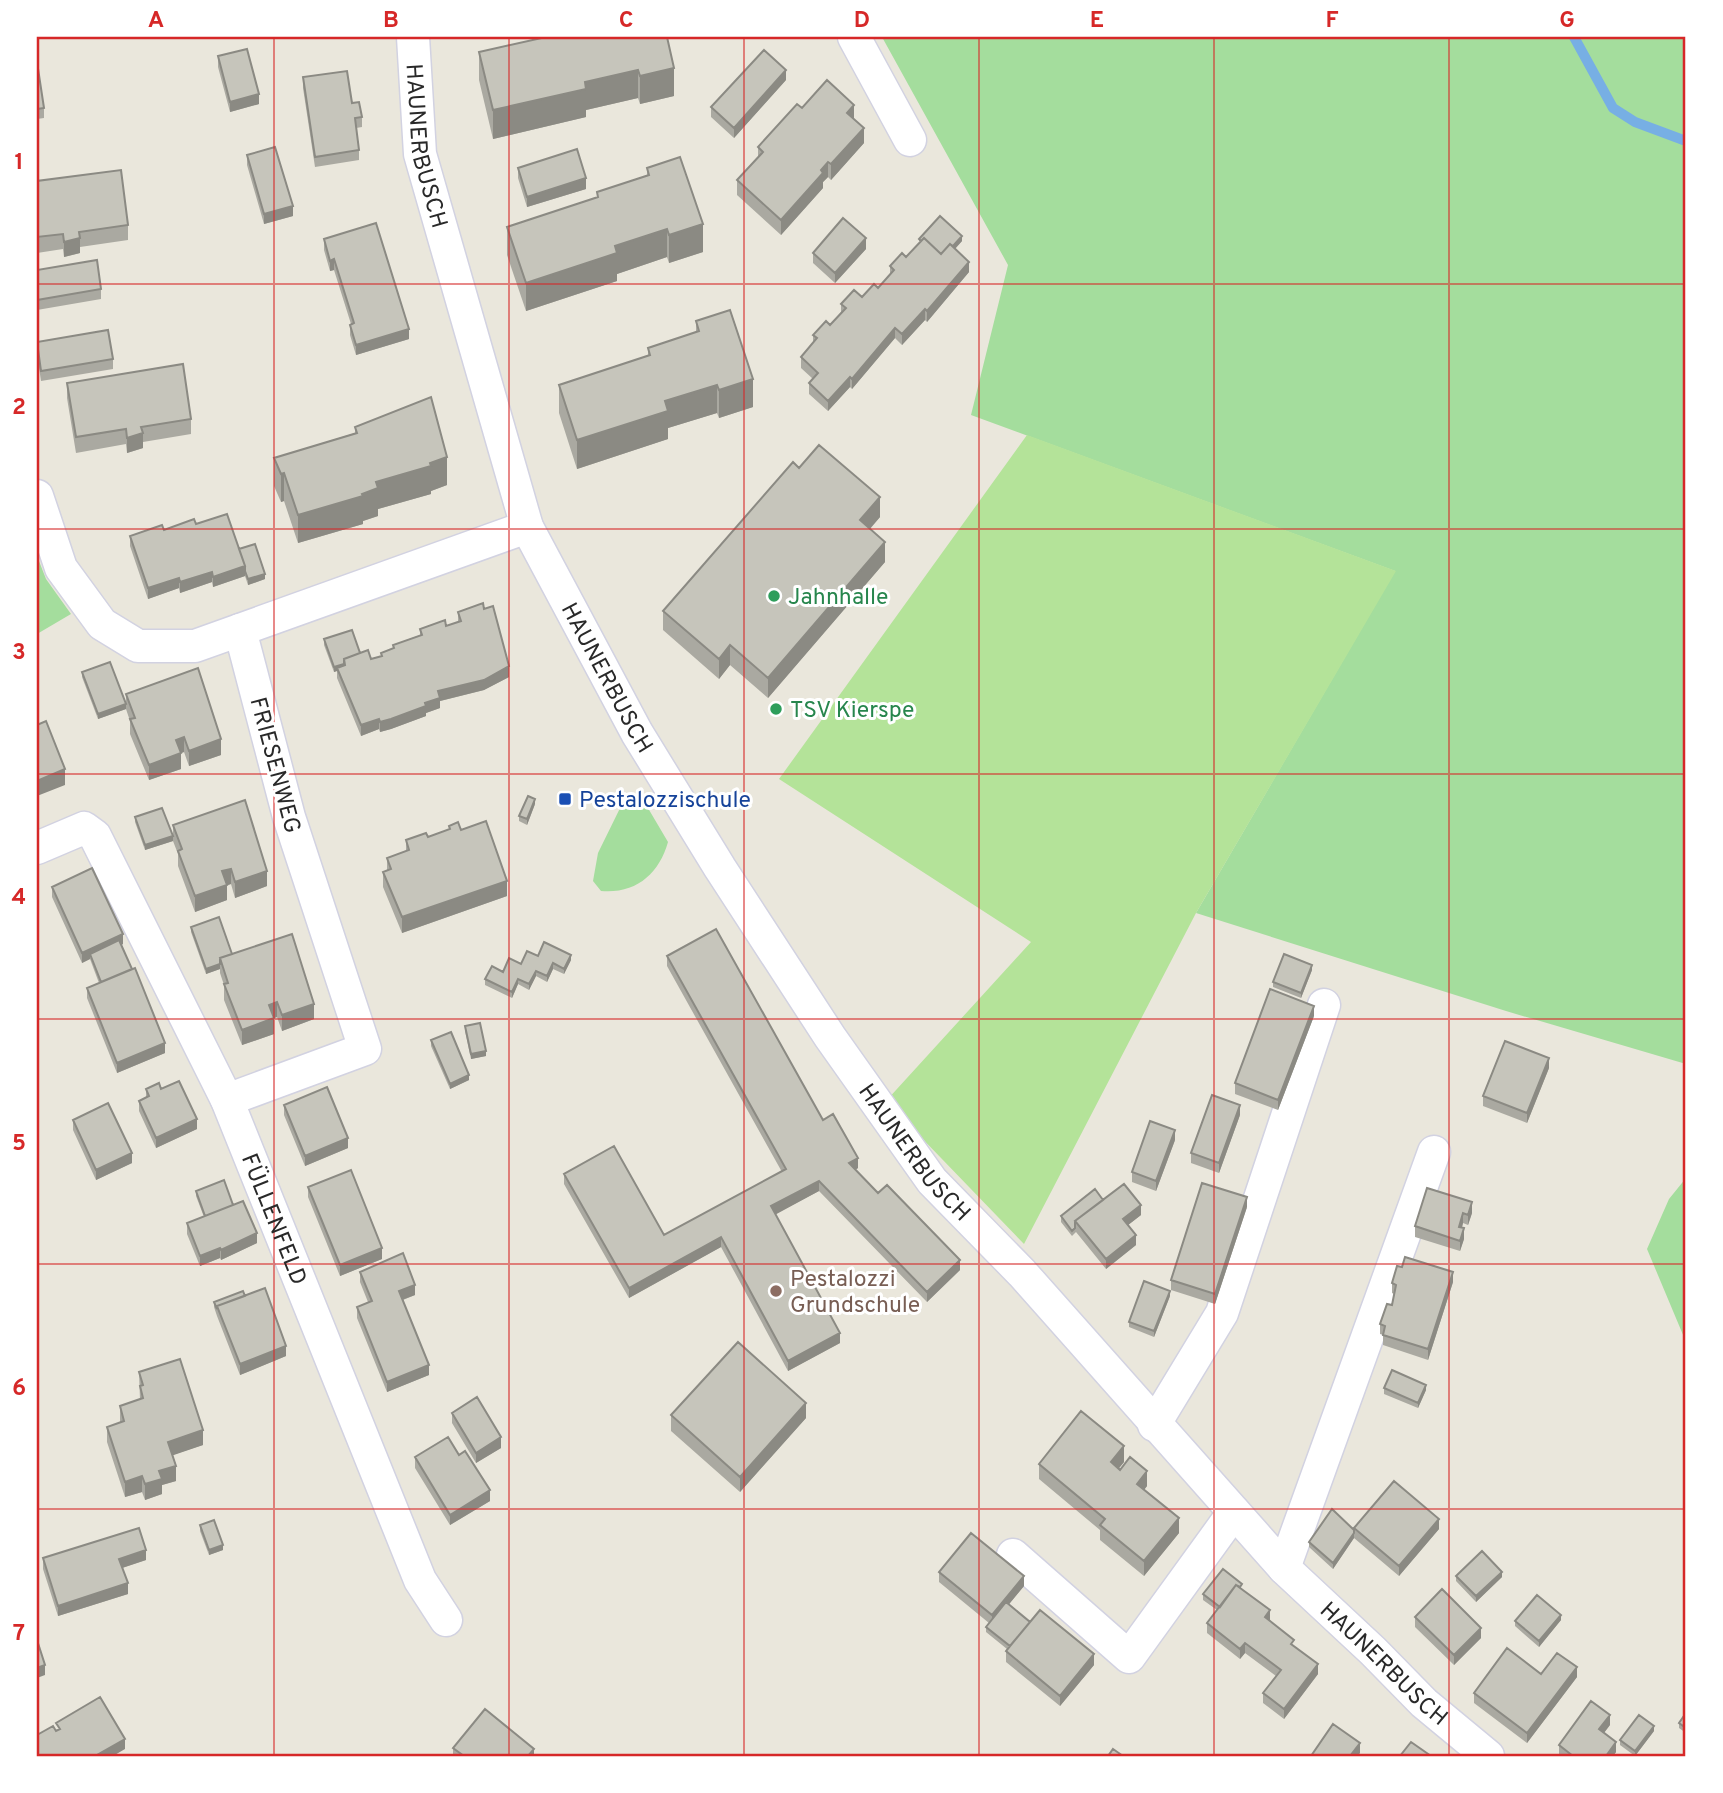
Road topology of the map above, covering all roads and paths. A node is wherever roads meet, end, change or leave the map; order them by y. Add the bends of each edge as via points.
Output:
1 (413, 37) edge
2 (854, 37) edge
3 (910, 139) dead end
4 (37, 496) edge
5 (527, 527) junction
6 (240, 630) junction
7 (37, 848) edge
8 (1324, 1005) dead end
9 (228, 1100) junction
10 (1434, 1152) dead end
11 (1154, 1424) junction
12 (1234, 1512) junction
13 (1013, 1555) dead end
14 (1284, 1568) junction
15 (446, 1620) dead end
16 (1488, 1756) edge

1 - 5 street, HAUNERBUSCH via 420,154
2 - 3 street
4 - 6 street via 61,568 102,624 138,646 195,646
5 - 6 street
5 - 11 street, HAUNERBUSCH via 638,733 830,1037 932,1181 1022,1273
6 - 9 street, FRIESENWEG via 289,817 365,1049
7 - 9 street, FÜLLENFELD via 84,828 94,836
8 - 11 street via 1222,1313
9 - 15 street, FÜLLENFELD via 420,1580
10 - 14 street
11 - 12 street, HAUNERBUSCH
12 - 13 street via 1129,1657
12 - 14 street, HAUNERBUSCH
14 - 16 street, HAUNERBUSCH via 1424,1703

